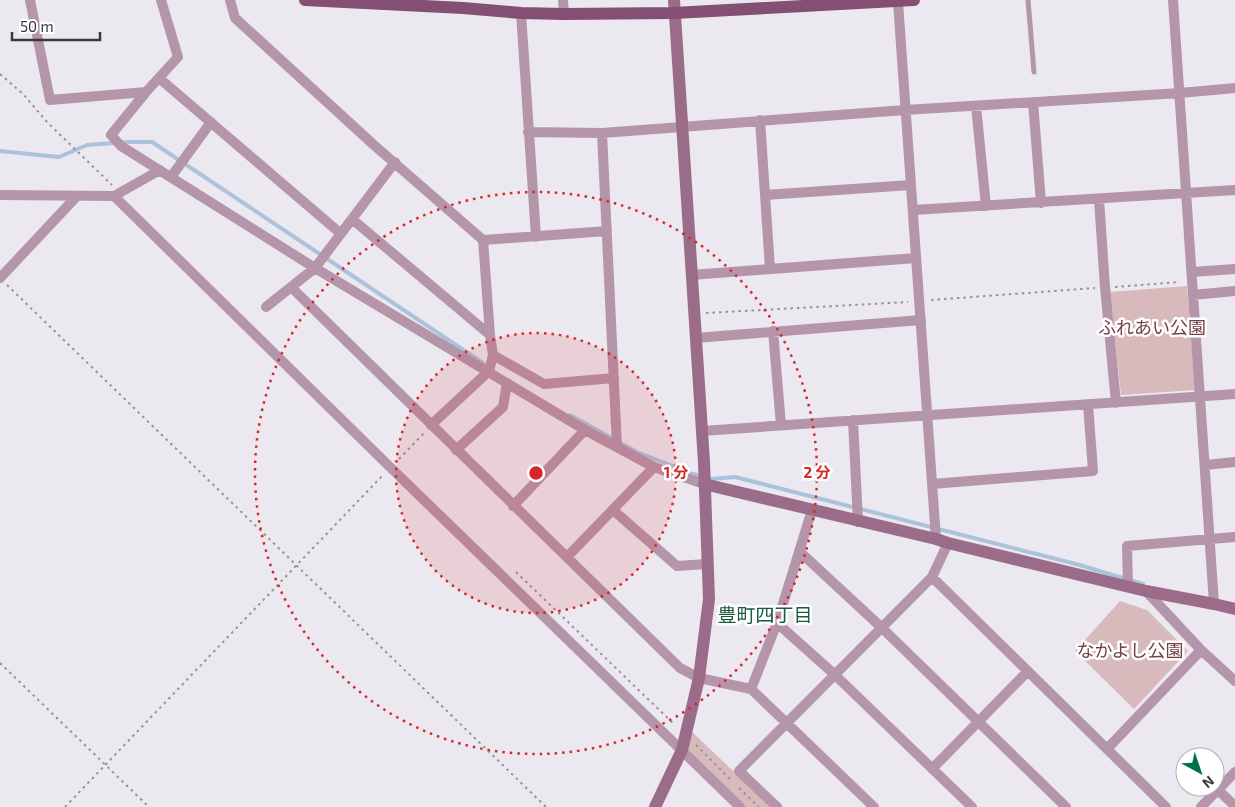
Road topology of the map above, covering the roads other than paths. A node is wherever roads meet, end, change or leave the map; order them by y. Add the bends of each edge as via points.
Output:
1 (30, 0) edge
2 (161, 0) edge
3 (230, 0) edge
4 (305, 0) edge
5 (563, 0) edge
6 (914, 0) edge
7 (1028, 0) edge
8 (1173, 0) edge
9 (880, 1) edge
10 (898, 2) junction
11 (462, 4) edge
12 (674, 6) edge
13 (521, 13) junction
14 (564, 14) junction
15 (1034, 72) dead end
16 (159, 78) junction
17 (1235, 88) edge
18 (146, 92) junction
19 (1180, 93) junction
20 (1034, 102) junction
21 (976, 106) junction
22 (906, 110) junction
23 (760, 120) junction
24 (211, 122) junction
25 (682, 126) junction
26 (528, 132) junction
27 (602, 133) junction
28 (395, 162) junction
29 (160, 170) junction
30 (171, 177) junction
31 (911, 185) junction
32 (1235, 190) edge
33 (1186, 194) junction
34 (0, 195) edge
35 (765, 195) junction
36 (77, 196) junction
37 (114, 196) junction
38 (1099, 199) junction
39 (1041, 203) junction
40 (986, 206) junction
41 (913, 210) junction
42 (352, 219) junction
43 (607, 231) junction
44 (340, 233) junction
45 (536, 236) junction
46 (483, 240) junction
47 (916, 258) junction
48 (315, 268) junction
49 (770, 269) junction
50 (1235, 269) edge
51 (692, 275) junction
52 (1192, 276) junction
53 (4, 281) edge
54 (291, 287) junction
55 (1235, 291) edge
56 (1193, 294) junction
57 (266, 307) dead end
58 (920, 320) junction
59 (773, 332) junction
60 (490, 335) junction
61 (696, 338) junction
62 (493, 355) junction
63 (489, 372) junction
64 (614, 378) junction
65 (507, 383) junction
66 (1235, 394) edge
67 (1200, 397) junction
68 (1116, 402) junction
69 (1088, 404) junction
70 (928, 415) junction
71 (853, 420) junction
72 (431, 425) junction
73 (780, 425) junction
74 (585, 430) junction
75 (702, 431) junction
76 (617, 447) junction
77 (456, 450) junction
78 (1235, 462) edge
79 (1205, 465) junction
80 (654, 467) junction
81 (704, 484) junction
82 (932, 484) junction
83 (513, 506) junction
84 (613, 510) junction
85 (812, 510) junction
86 (858, 522) junction
87 (1235, 537) edge
88 (1210, 538) junction
89 (942, 541) junction
90 (799, 551) junction
91 (566, 558) junction
92 (707, 564) junction
93 (932, 577) junction
94 (1128, 586) junction
95 (1146, 590) junction
96 (1214, 604) junction
97 (1235, 609) edge
98 (777, 623) junction
99 (881, 627) junction
100 (1201, 650) junction
101 (1028, 671) junction
102 (834, 674) junction
103 (699, 678) junction
104 (1235, 681) edge
105 (751, 689) junction
106 (978, 721) junction
107 (786, 723) junction
108 (1107, 749) junction
109 (682, 750) junction
110 (932, 769) junction
111 (1235, 772) edge
112 (1225, 783) edge
113 (1211, 797) edge
114 (1225, 797) edge
115 (1235, 806) edge
116 (655, 807) edge
117 (740, 807) edge
118 (777, 807) edge
119 (874, 807) edge
120 (972, 807) edge
121 (1066, 807) edge
122 (1166, 807) edge
123 (1201, 807) edge

1 - 18 street via 50,100
2 - 16 street via 178,57
3 - 28 street via 235,18
4 - 11 main road
5 - 14 street
6 - 10 main road
7 - 15 lane
8 - 19 street
9 - 10 main road
9 - 12 main road
10 - 22 street
11 - 13 main road
12 - 14 main road
12 - 25 street
13 - 14 main road
13 - 26 street
16 - 18 street
16 - 24 street
17 - 19 street
18 - 29 street via 111,136 121,146
19 - 20 street
19 - 33 street
20 - 21 street
20 - 39 street
21 - 22 street
21 - 40 street
22 - 23 street
22 - 31 street
23 - 25 street
23 - 35 street
24 - 30 street
24 - 44 street
25 - 27 street
25 - 51 street
26 - 27 street
26 - 45 street
27 - 43 street
28 - 42 street
28 - 46 street
29 - 30 street
29 - 37 street
30 - 48 street
31 - 35 street
31 - 41 street
32 - 33 street
33 - 38 street
33 - 52 street
34 - 36 street
35 - 49 street
36 - 37 street
36 - 53 street
37 - 109 street
38 - 39 street
38 - 68 street
39 - 40 street
40 - 41 street
41 - 47 street
42 - 44 street
42 - 60 street
43 - 45 street
43 - 64 street
44 - 48 street
45 - 46 street
46 - 60 street
47 - 49 street
47 - 58 street
48 - 54 street
48 - 63 street
49 - 51 street
50 - 52 street
51 - 61 street
52 - 56 street
54 - 57 street
54 - 72 street
55 - 56 street
56 - 67 street
58 - 59 street
58 - 70 street
59 - 61 street
59 - 73 street
60 - 62 street
61 - 75 street
62 - 63 street
62 - 64 street via 544,384
63 - 65 street
63 - 72 street
64 - 76 street
65 - 74 street
65 - 77 street via 503,407
66 - 67 street
67 - 68 street
67 - 79 street
68 - 69 street
69 - 70 street
69 - 82 street via 1093,471
70 - 71 street
70 - 82 street
71 - 73 street
71 - 86 street
72 - 77 street
73 - 75 street
74 - 76 street
74 - 83 street
75 - 81 street
76 - 80 street
77 - 83 street
78 - 79 street
79 - 88 street
80 - 81 street
80 - 84 street
81 - 85 street
81 - 92 street
82 - 89 street
83 - 91 street
84 - 91 street
84 - 92 street via 677,566
85 - 86 street
85 - 90 street
86 - 89 street
87 - 88 street
88 - 94 street via 1127,546
88 - 96 street
89 - 93 street
89 - 94 street
90 - 98 street
90 - 99 street
91 - 103 street via 680,668
92 - 103 street via 709,599
93 - 99 street
93 - 101 street
94 - 95 street
95 - 96 street
95 - 100 street
96 - 97 street
98 - 102 street
98 - 105 street
99 - 102 street
99 - 106 street
100 - 104 street
100 - 108 street
101 - 106 street
101 - 108 street
102 - 107 street
102 - 110 street
103 - 105 street
103 - 109 street
105 - 107 street
106 - 110 street
106 - 121 street
107 - 118 street via 739,771
107 - 119 street
108 - 122 street
109 - 116 street
109 - 117 street
110 - 120 street
111 - 112 street
113 - 123 street
114 - 115 street

